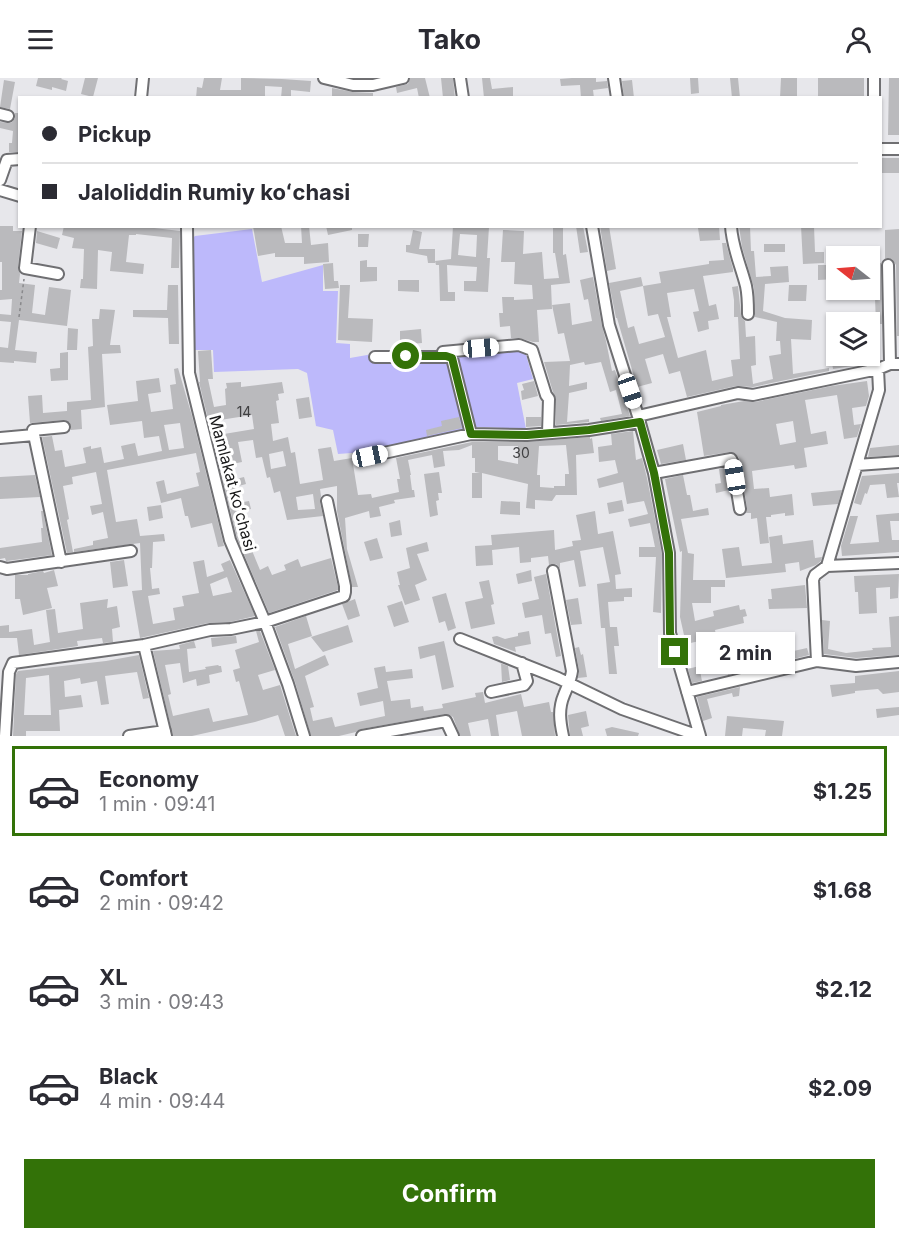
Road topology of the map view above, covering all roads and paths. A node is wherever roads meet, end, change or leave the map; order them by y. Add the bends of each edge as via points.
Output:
1 (143, 78) edge
2 (324, 78) edge
3 (403, 78) edge
4 (460, 78) edge
5 (614, 78) edge
6 (874, 78) edge
7 (141, 96) edge
8 (463, 96) edge
9 (617, 96) edge
10 (874, 96) edge
11 (882, 149) edge
12 (899, 149) edge
13 (4, 159) edge
14 (0, 180) edge
15 (0, 190) edge
16 (18, 195) edge
17 (30, 228) edge
18 (187, 228) edge
19 (592, 228) edge
20 (731, 228) edge
21 (888, 265) dead end
22 (25, 268) junction
23 (58, 274) dead end
24 (748, 314) dead end
25 (19, 317) dead end
26 (443, 352) dead end
27 (375, 357) dead end
28 (895, 364) edge
29 (878, 369) junction
30 (639, 419) junction
31 (64, 427) dead end
32 (33, 433) junction
33 (548, 433) junction
34 (471, 434) junction
35 (0, 438) edge
36 (370, 456) dead end
37 (899, 462) edge
38 (857, 465) junction
39 (654, 473) junction
40 (327, 501) dead end
41 (740, 508) dead end
42 (131, 551) dead end
43 (61, 562) junction
44 (899, 562) edge
45 (827, 566) junction
46 (0, 567) edge
47 (553, 571) dead end
48 (265, 622) junction
49 (460, 639) dead end
50 (144, 645) junction
51 (817, 661) junction
52 (899, 662) edge
53 (522, 663) junction
54 (569, 684) junction
55 (491, 692) dead end
56 (687, 692) junction
57 (166, 733) edge
58 (5, 736) edge
59 (129, 736) edge
60 (304, 736) edge
61 (362, 736) edge
62 (453, 736) edge
63 (563, 736) edge
64 (700, 736) edge

1 - 7 street
2 - 3 street via 353,85
4 - 8 street
5 - 9 street
6 - 10 street
11 - 12 street
13 - 14 street
15 - 16 street
17 - 22 street
18 - 48 street, Mamlakat koʻchasi via 189,373 230,540
19 - 30 street via 609,325
20 - 24 street via 746,287
21 - 28 street
22 - 23 street
22 - 25 path
26 - 33 street via 519,345 532,350 549,399
27 - 34 street via 452,358
28 - 29 street
29 - 30 street via 753,395 738,393
29 - 38 street via 879,390
30 - 33 street via 589,430
30 - 39 street
31 - 32 street
32 - 35 street
32 - 43 street
33 - 34 street
34 - 36 street
37 - 38 street
38 - 45 street
39 - 41 street via 729,458
39 - 56 street via 669,553 670,633
40 - 48 street via 344,596
42 - 43 street
43 - 46 street
44 - 45 street
45 - 51 street via 813,580
47 - 54 street via 572,671
48 - 50 street
48 - 60 street, Mamlakat koʻchasi
49 - 53 street
50 - 57 street
50 - 58 street via 14,663 9,672
51 - 52 street via 856,666
51 - 56 street
53 - 54 street
53 - 55 street via 524,685
54 - 63 street via 559,715
54 - 64 street via 622,709
56 - 64 street
57 - 59 street
61 - 62 street via 446,721

